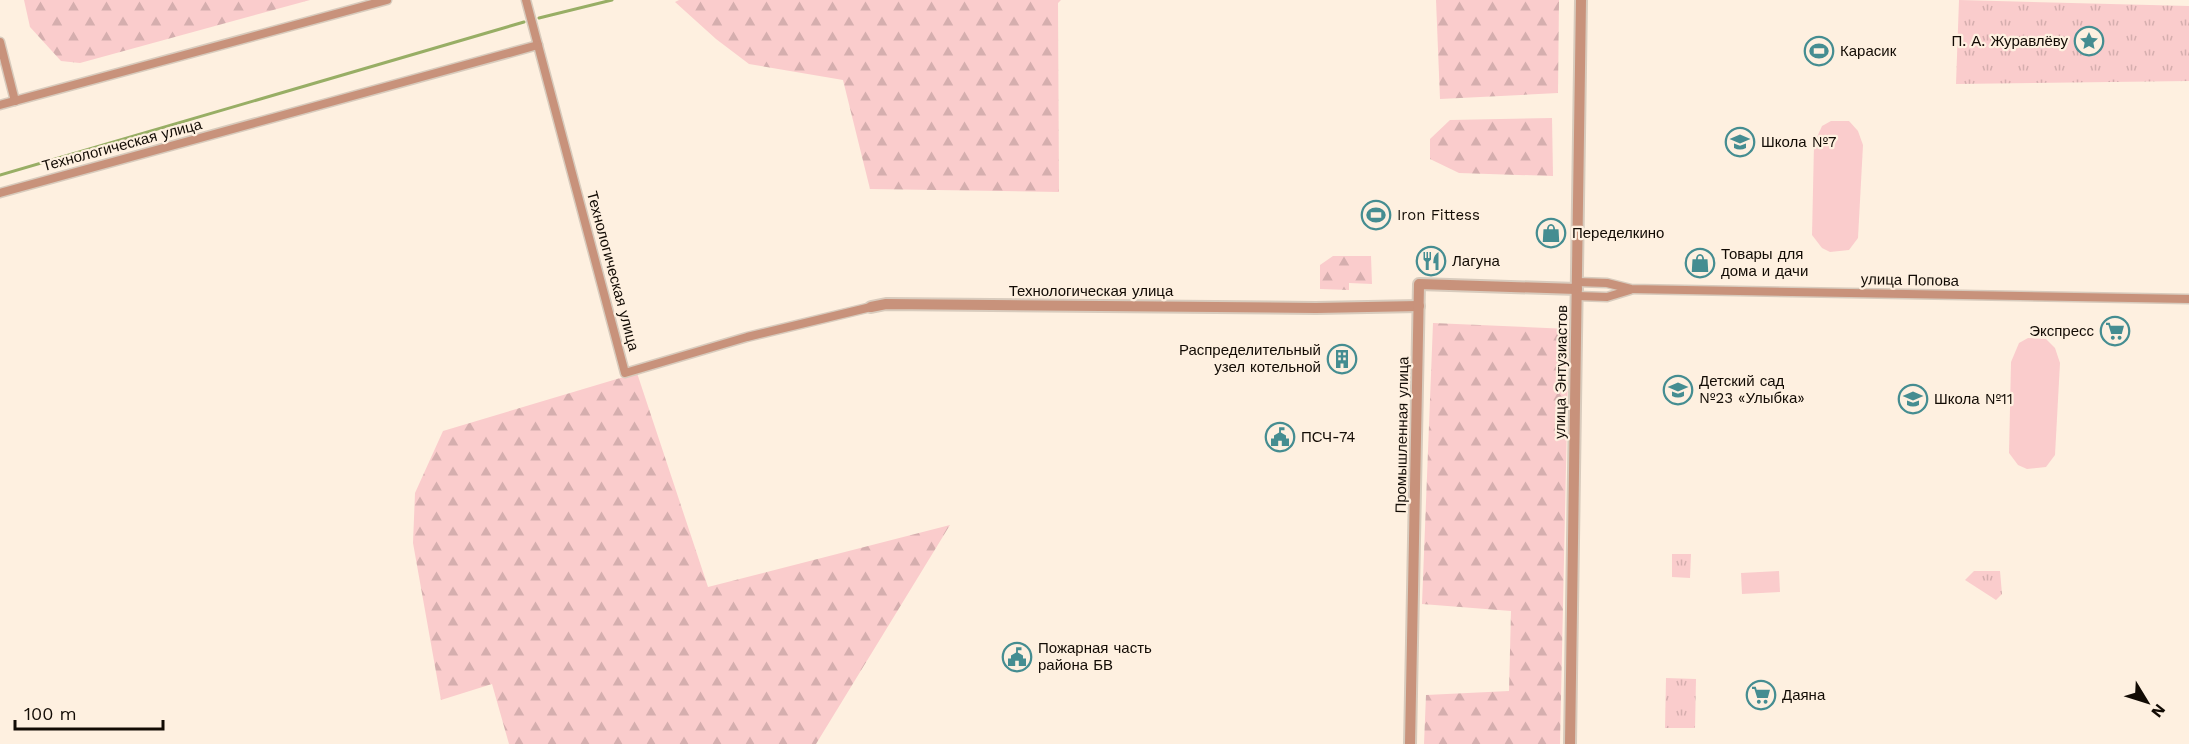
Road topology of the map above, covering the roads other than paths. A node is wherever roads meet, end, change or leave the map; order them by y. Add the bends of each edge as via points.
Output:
1 (387, 0) edge
2 (526, 0) edge
3 (1581, 0) edge
4 (0, 42) edge
5 (538, 45) junction
6 (15, 101) junction
7 (0, 105) edge
8 (0, 194) edge
9 (1577, 289) junction
10 (1631, 289) junction
11 (2189, 299) edge
12 (1419, 306) junction
13 (871, 307) joint
14 (1410, 744) edge
15 (1570, 744) edge

1 - 6 street
2 - 5 street
3 - 9 street, улица Энтузиастов
4 - 6 street
5 - 8 street, Технологическая улица
5 - 13 street, Технологическая улица via 625,373 747,337
6 - 7 street
9 - 10 street, улица Попова via 1607,283
9 - 10 street, улица Попова via 1607,297
9 - 12 street, Промышленная улица via 1419,284
9 - 15 street, улица Энтузиастов
10 - 11 street, улица Попова
12 - 13 street, Технологическая улица
12 - 14 street, Промышленная улица

